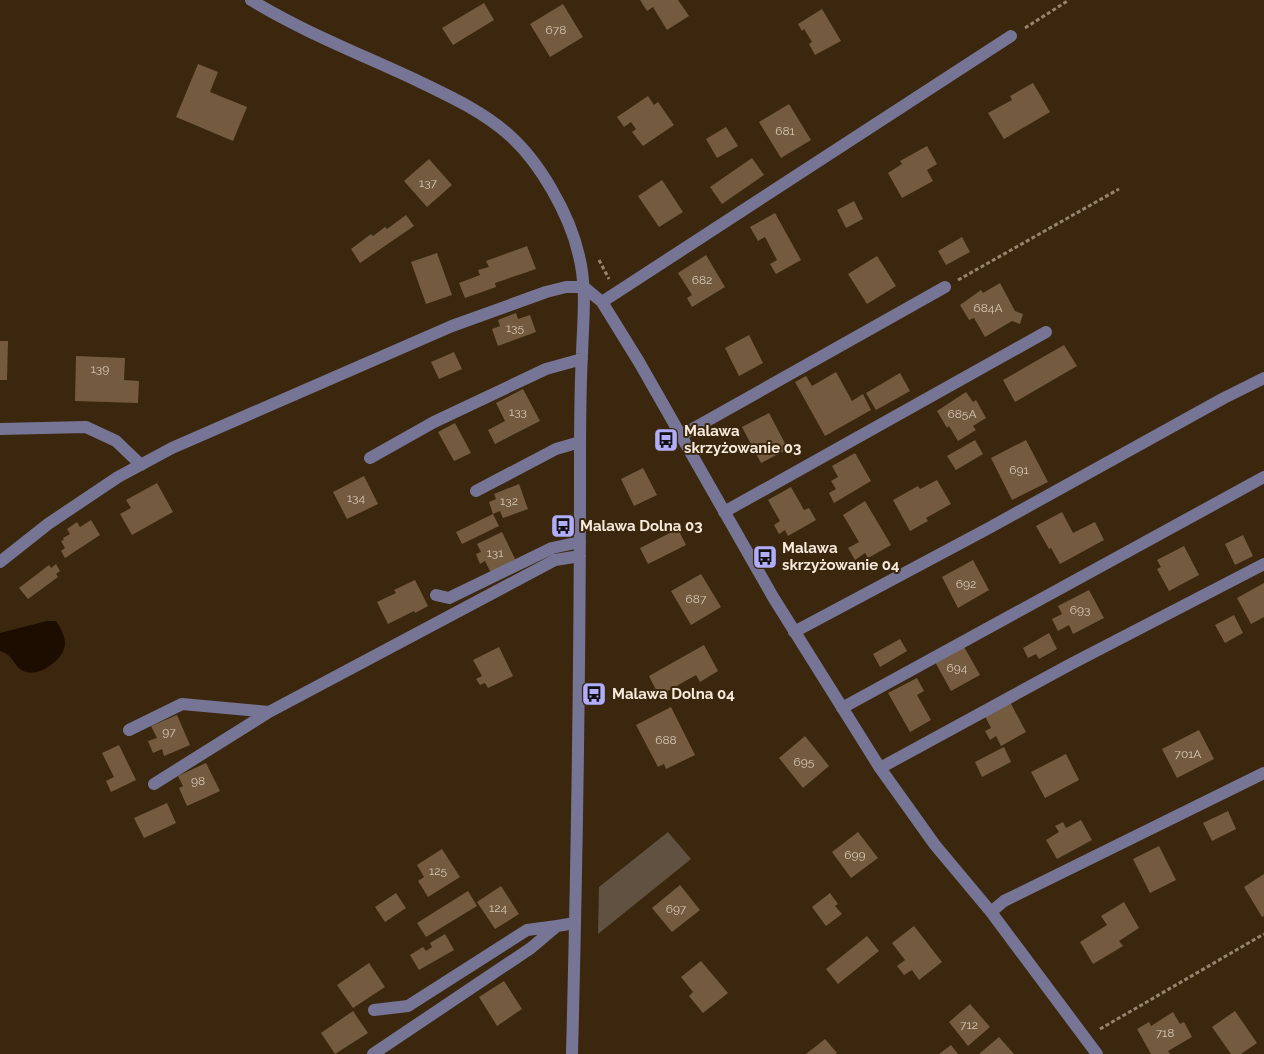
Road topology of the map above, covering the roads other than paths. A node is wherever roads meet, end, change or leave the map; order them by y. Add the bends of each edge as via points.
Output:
1 (251, 0) edge
2 (1011, 36) road end
3 (945, 287) road end
4 (584, 288) junction
5 (602, 302) junction
6 (1046, 332) dead end
7 (582, 359) junction
8 (1264, 378) edge
9 (0, 429) edge
10 (680, 436) junction
11 (580, 442) junction
12 (370, 458) dead end
13 (141, 465) junction
14 (1264, 477) edge
15 (476, 491) dead end
16 (724, 512) junction
17 (580, 542) junction
18 (580, 556) junction
19 (0, 562) edge
20 (1264, 564) edge
21 (436, 595) dead end
22 (794, 632) junction
23 (842, 708) junction
24 (269, 712) junction
25 (129, 730) dead end
26 (880, 768) junction
27 (1264, 773) edge
28 (154, 784) dead end
29 (991, 912) junction
30 (575, 923) junction
31 (557, 926) junction
32 (374, 1010) dead end
33 (373, 1054) edge
34 (572, 1054) edge
35 (1098, 1054) edge

1 - 4 street via 289,22 450,96 509,134 554,194 579,254
2 - 5 street
3 - 10 street
4 - 5 street
4 - 7 street
4 - 13 street via 566,287 546,292 452,326 172,448
5 - 10 street
6 - 16 street
7 - 11 street
7 - 12 street via 546,369 434,422
8 - 22 street
9 - 13 street via 86,427 116,441
10 - 16 street
11 - 15 street via 556,449
11 - 17 street
13 - 19 street via 48,524
14 - 23 street
16 - 22 street
17 - 18 street
17 - 21 street via 552,548 449,598
18 - 24 street via 555,560
18 - 30 street
20 - 26 street
22 - 23 street
23 - 26 street
24 - 25 street via 182,704
24 - 28 street
26 - 29 street via 935,845
27 - 29 street via 1004,901
29 - 35 street
30 - 31 street
30 - 34 street
31 - 32 street via 527,930 408,1006
31 - 33 street via 531,948

